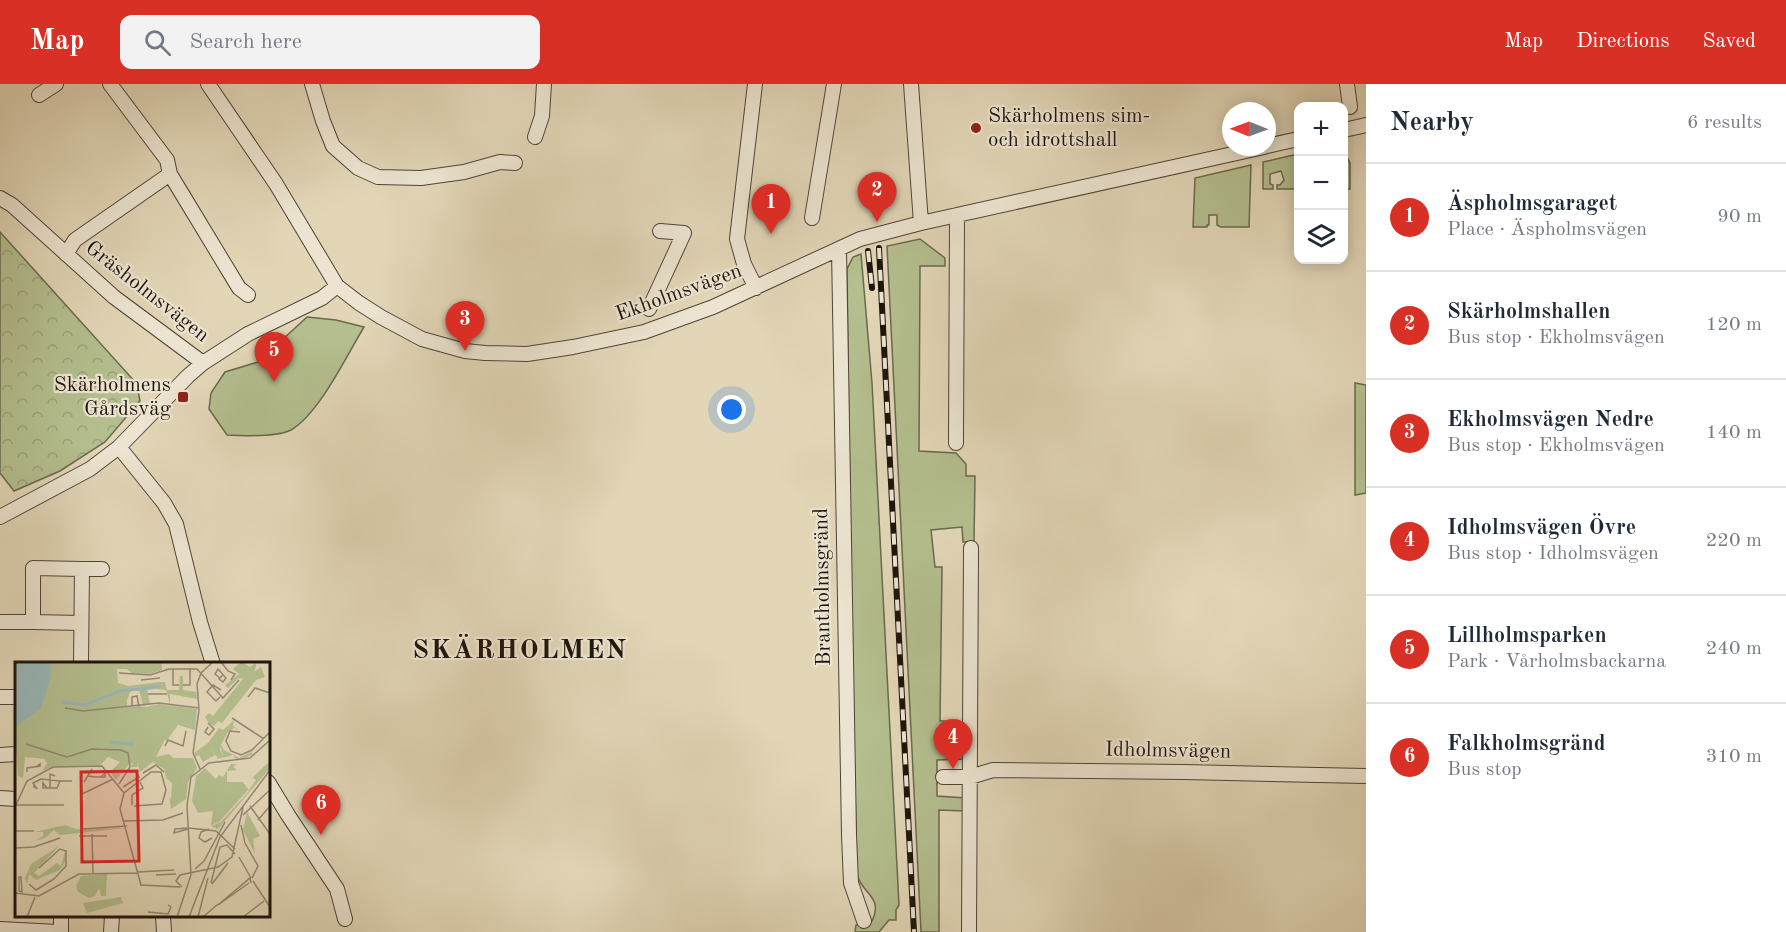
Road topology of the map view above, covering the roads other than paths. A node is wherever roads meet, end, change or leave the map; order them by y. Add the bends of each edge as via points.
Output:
1 (56, 84) edge
2 (110, 84) edge
3 (208, 84) edge
4 (312, 84) edge
5 (543, 84) edge
6 (755, 84) edge
7 (834, 84) edge
8 (911, 84) edge
9 (1347, 84) edge
10 (39, 95) dead end
11 (1350, 107) dead end
12 (1366, 125) edge
13 (1348, 129) edge
14 (536, 137) dead end
15 (1294, 141) edge
16 (1276, 145) edge
17 (1224, 156) edge
18 (515, 163) dead end
19 (170, 174) junction
20 (0, 198) edge
21 (957, 215) junction
22 (812, 218) dead end
23 (921, 223) junction
24 (660, 231) dead end
25 (839, 249) junction
26 (66, 255) junction
27 (337, 286) junction
28 (756, 288) junction
29 (248, 295) dead end
30 (648, 309) dead end
31 (203, 363) junction
32 (956, 443) dead end
33 (119, 447) junction
34 (0, 517) edge
35 (971, 548) dead end
36 (82, 568) junction
37 (102, 569) dead end
38 (0, 622) edge
39 (33, 622) junction
40 (81, 623) junction
41 (81, 662) edge
42 (213, 662) edge
43 (15, 754) edge
44 (0, 755) edge
45 (943, 777) dead end
46 (970, 777) junction
47 (1366, 777) edge
48 (270, 785) edge
49 (0, 798) edge
50 (15, 799) edge
51 (61, 917) edge
52 (112, 917) edge
53 (345, 919) dead end
54 (864, 921) dead end
55 (0, 928) edge
56 (17, 931) edge
57 (60, 932) edge
58 (111, 932) edge
59 (969, 932) edge

1 - 10 street
2 - 19 street via 168,160
3 - 27 street, Ekholmsvägen via 276,184
4 - 18 street via 333,146 358,168 378,177 421,178 500,162
5 - 14 street via 542,116
6 - 28 street via 737,239
7 - 22 street
8 - 23 street
9 - 11 street
12 - 13 street
15 - 16 street, Ekholmsvägen
17 - 21 street, Ekholmsvägen
19 - 26 street, Gräsholmsvägen via 75,240
19 - 29 street via 239,288
20 - 26 street, Gräsholmsvägen
21 - 23 street, Ekholmsvägen
21 - 32 street
23 - 25 street, Ekholmsvägen via 860,239
24 - 30 street via 684,233
25 - 28 street, Ekholmsvägen
25 - 54 street, Brantholmsgränd via 849,835 851,883
26 - 31 street, Gräsholmsvägen via 114,297
27 - 28 street, Ekholmsvägen via 381,317 422,339 465,351 505,354 573,347 644,332
27 - 31 street
31 - 33 street
33 - 34 street via 90,469
33 - 42 street via 164,502 176,524
35 - 46 street
36 - 37 street
36 - 39 street via 33,568
36 - 40 street
38 - 39 street
39 - 40 street
40 - 41 street
43 - 44 street
45 - 46 street, Idholmsvägen
46 - 47 street, Idholmsvägen via 993,770
46 - 59 street
48 - 53 street via 337,889
49 - 50 street
51 - 57 street
52 - 58 street
55 - 56 street
56 - 57 street

